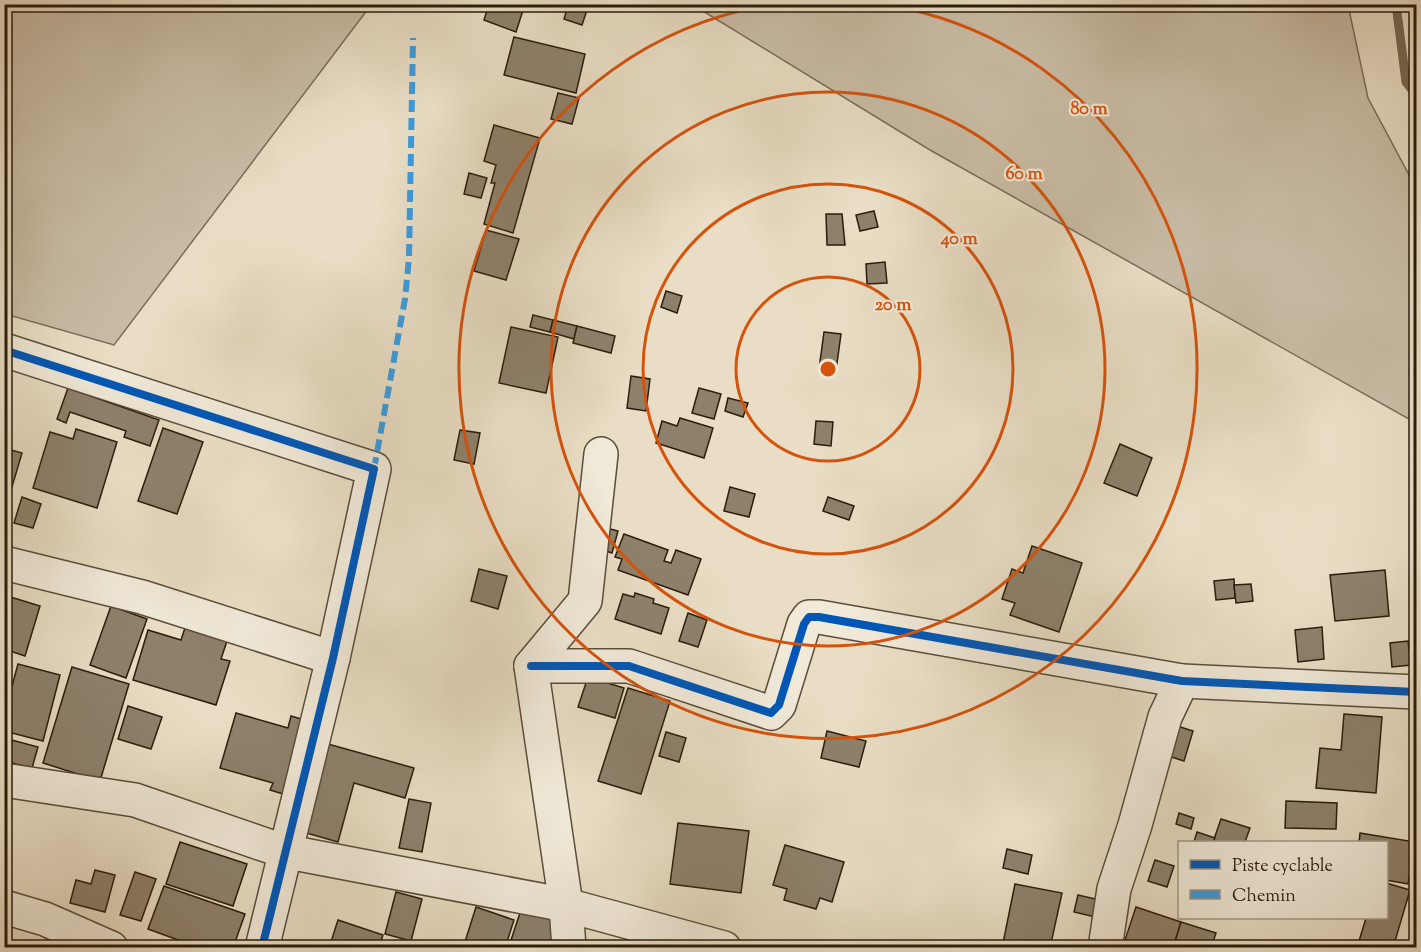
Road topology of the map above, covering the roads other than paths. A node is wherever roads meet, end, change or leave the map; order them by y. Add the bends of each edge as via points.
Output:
1 (4, 350) edge
2 (601, 454) dead end
3 (4, 563) edge
4 (333, 658) junction
5 (531, 666) junction
6 (1182, 681) junction
7 (1416, 692) edge
8 (4, 780) edge
9 (283, 851) junction
10 (566, 905) junction
11 (4, 907) edge
12 (111, 948) edge
13 (262, 948) edge
14 (569, 948) edge
15 (724, 948) edge
16 (1105, 948) edge

1 - 4 street via 374,470
2 - 5 street via 585,601
3 - 4 street via 142,597
4 - 9 street
5 - 6 street via 629,666 771,713 779,705 804,624 809,617 819,617
5 - 10 street
6 - 7 street
6 - 16 street via 1165,717 1114,889
8 - 9 street via 135,800
9 - 10 street
9 - 13 street
10 - 14 street
10 - 15 street
11 - 12 street via 45,918

